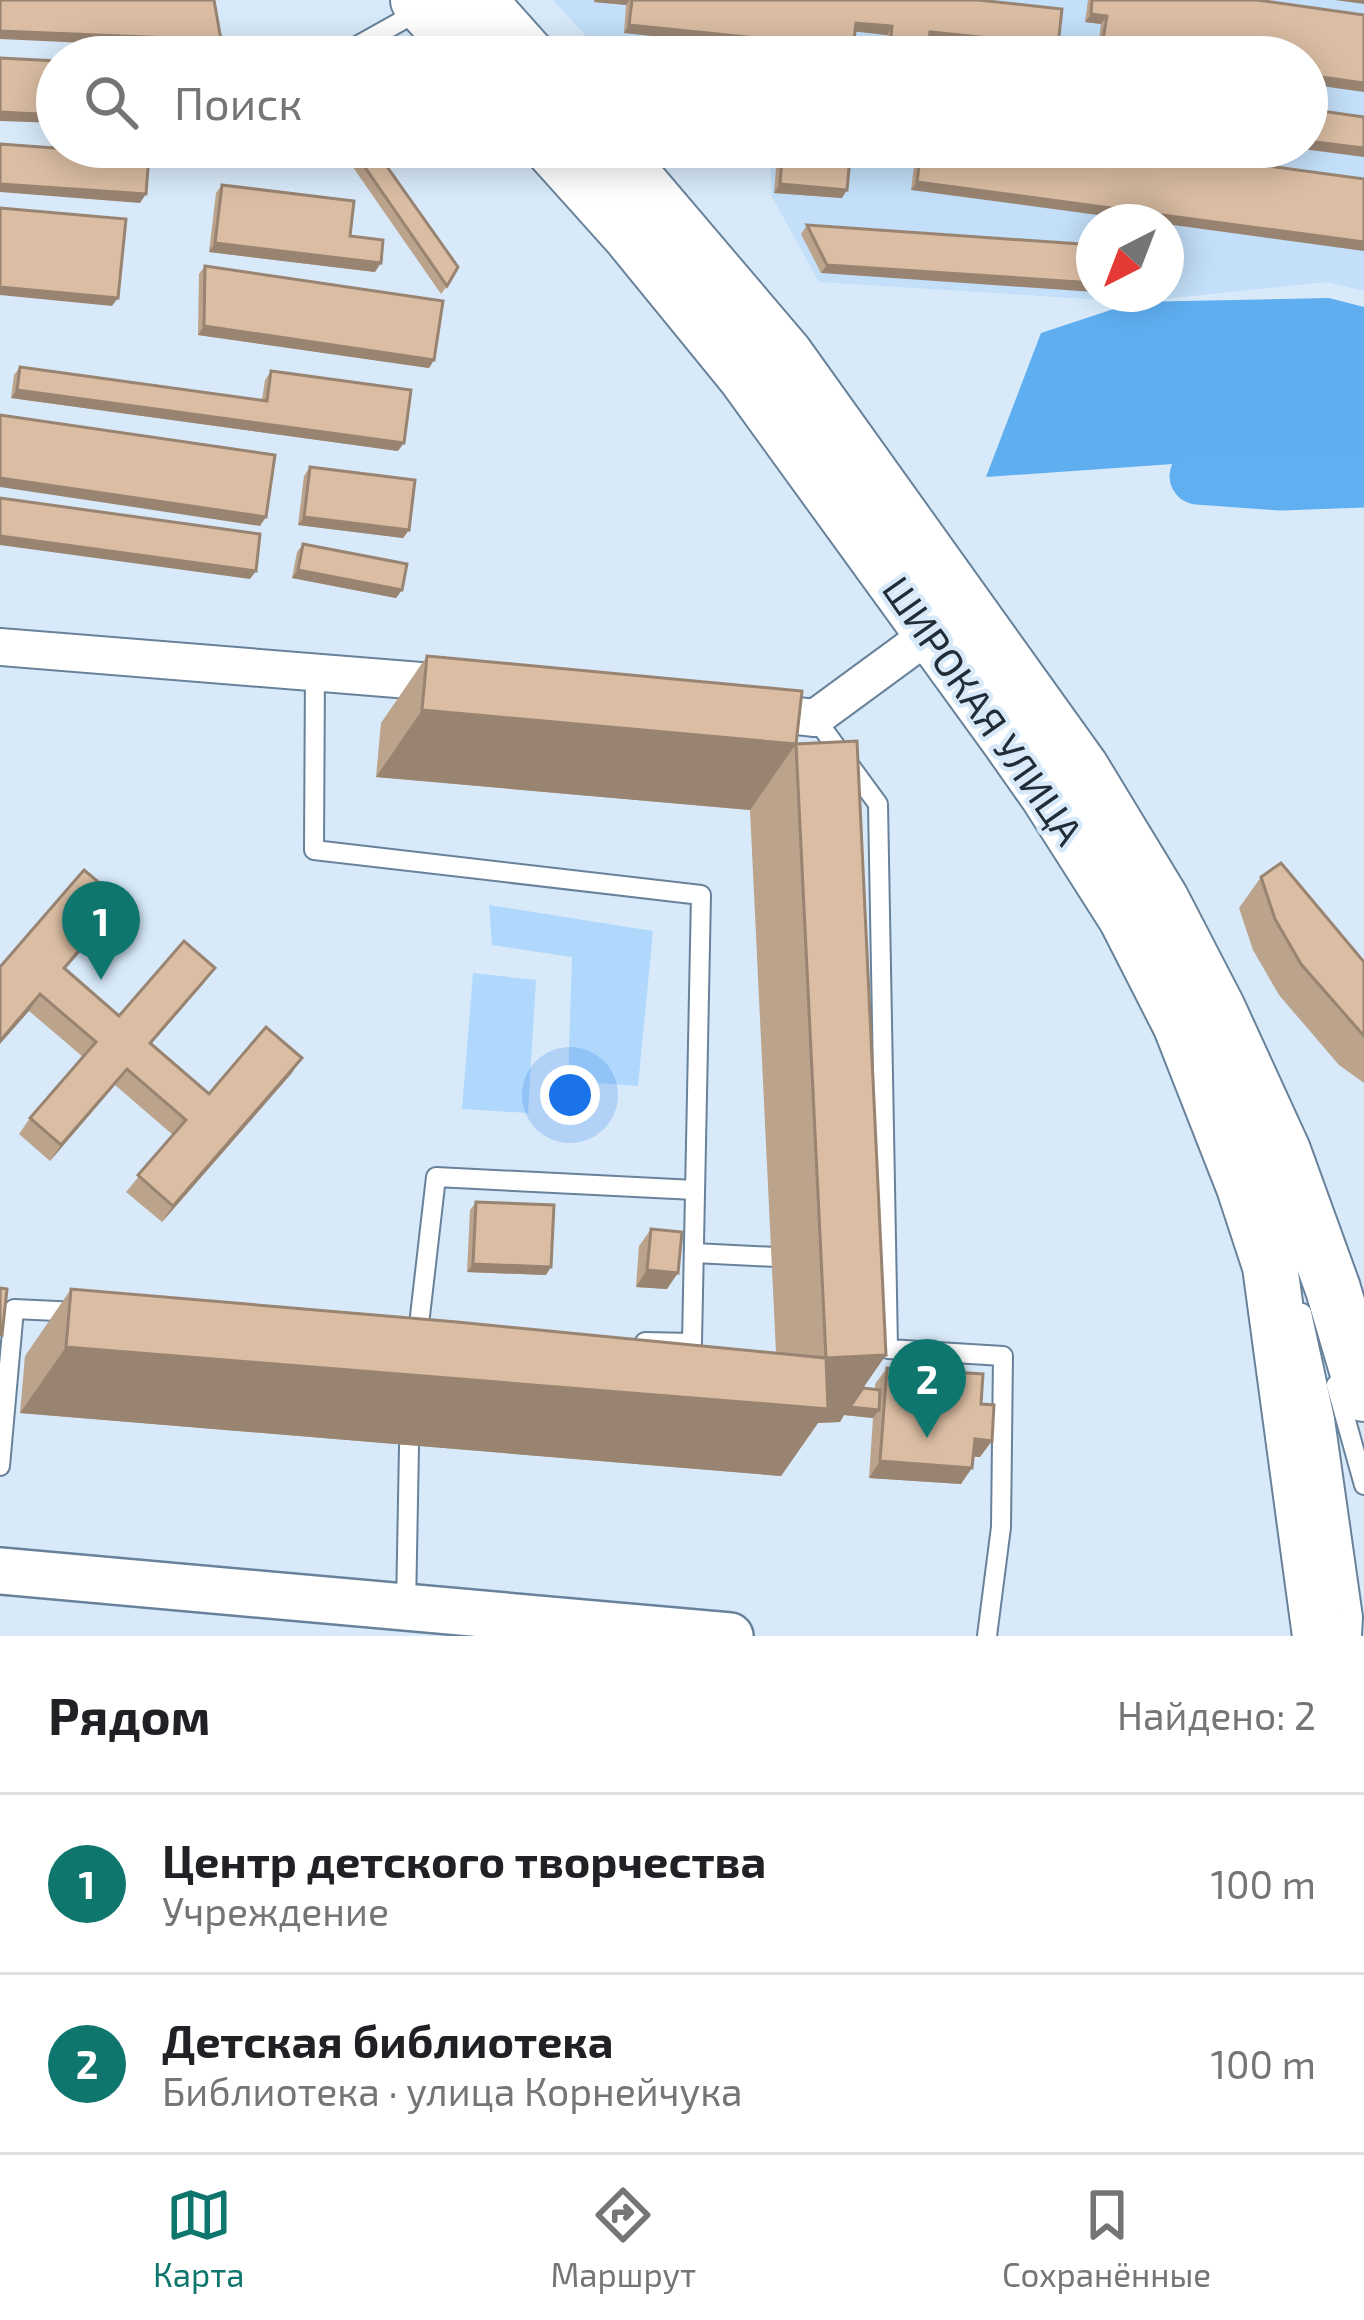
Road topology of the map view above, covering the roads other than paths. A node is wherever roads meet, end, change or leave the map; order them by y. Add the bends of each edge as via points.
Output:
1 (478, 0) edge
2 (422, 4) edge
3 (371, 36) edge
4 (451, 36) edge
5 (510, 36) edge
6 (569, 168) edge
7 (627, 168) edge
8 (0, 647) edge
9 (953, 647) junction
10 (315, 670) junction
11 (491, 687) edge
12 (718, 707) edge
13 (814, 718) junction
14 (1153, 928) dead end
15 (695, 1190) junction
16 (1277, 1226) dead end
17 (694, 1253) junction
18 (776, 1257) dead end
19 (1312, 1280) junction
20 (7, 1304) edge
21 (109, 1314) edge
22 (388, 1330) edge
23 (419, 1333) junction
24 (442, 1334) edge
25 (623, 1341) edge
26 (413, 1370) edge
27 (1364, 1394) edge
28 (409, 1446) dead end
29 (0, 1466) edge
30 (1364, 1485) edge
31 (0, 1571) edge
32 (406, 1608) junction
33 (730, 1636) edge
34 (987, 1636) edge
35 (1320, 1636) edge
36 (1352, 1636) edge

1 - 5 main road
2 - 3 lane
2 - 4 main road
6 - 9 main road, ШИРОКАЯ УЛИЦА via 745,376
7 - 19 main road, ШИРОКАЯ УЛИЦА via 785,354 1082,769 1161,899 1283,1151
8 - 10 street
9 - 13 street via 920,641
9 - 14 lane, ШИРОКАЯ УЛИЦА via 1061,782
9 - 35 main road, ШИРОКАЯ УЛИЦА via 1126,919 1180,1024 1244,1187 1270,1266
10 - 11 street
10 - 15 lane via 314,850 700,896
12 - 13 street
13 - 34 lane via 878,804 879,1262 888,1348 1004,1357 1001,1527
15 - 17 lane
15 - 23 lane via 436,1177
16 - 19 lane
17 - 18 lane
17 - 25 lane via 692,1343
19 - 27 main road, ШИРОКАЯ УЛИЦА
20 - 21 lane
20 - 29 lane
22 - 23 lane
23 - 24 lane
23 - 26 lane
28 - 32 lane
30 - 36 lane via 1330,1364 1298,1294 1325,1419
31 - 32 street
32 - 33 street

